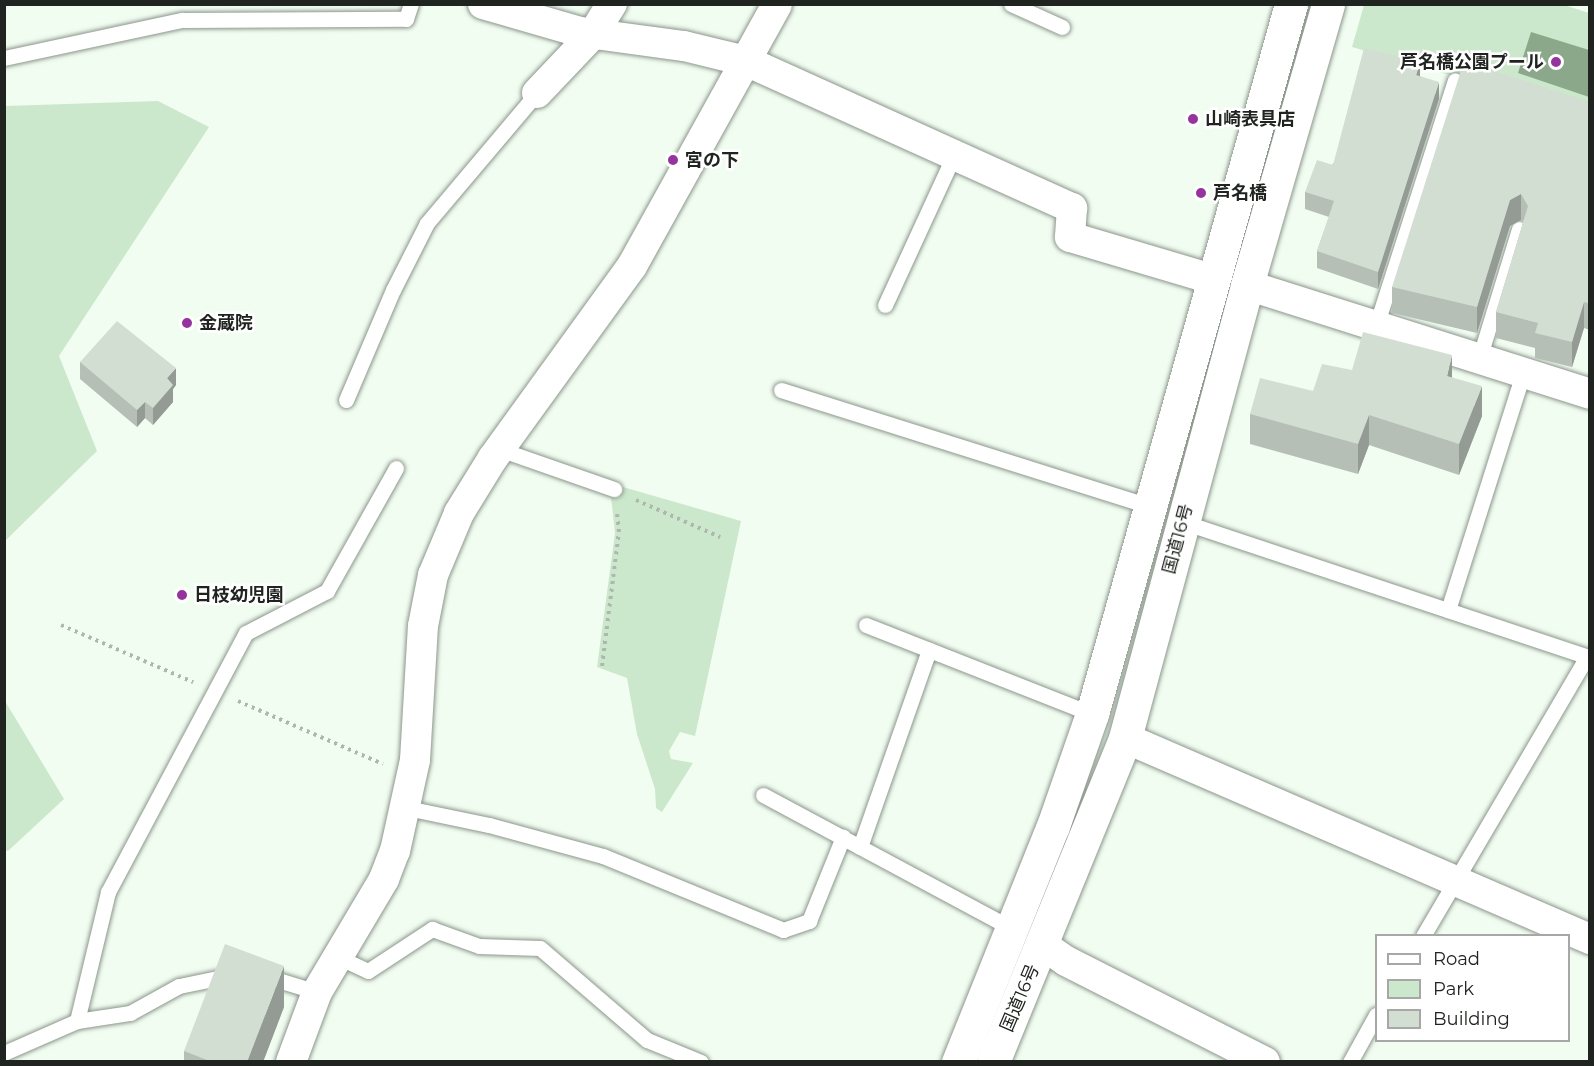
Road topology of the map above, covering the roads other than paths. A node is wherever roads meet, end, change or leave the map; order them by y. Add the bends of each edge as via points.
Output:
1 (411, 4) edge
2 (483, 4) edge
3 (612, 4) edge
4 (777, 4) edge
5 (1011, 4) edge
6 (1291, 4) edge
7 (1328, 4) edge
8 (1062, 27) dead end
9 (593, 34) junction
10 (4, 58) edge
11 (746, 61) junction
12 (1455, 80) edge
13 (537, 93) joint
14 (954, 155) junction
15 (1519, 229) edge
16 (1215, 280) junction
17 (1247, 285) junction
18 (885, 305) dead end
19 (1376, 326) junction
20 (1479, 359) junction
21 (1523, 373) junction
22 (1588, 389) edge
23 (781, 390) dead end
24 (346, 399) dead end
25 (499, 449) junction
26 (396, 468) dead end
27 (614, 489) road end
28 (1148, 506) junction
29 (1183, 522) junction
30 (1448, 610) junction
31 (866, 625) dead end
32 (929, 650) junction
33 (1588, 656) edge
34 (1092, 714) junction
35 (1125, 738) junction
36 (763, 795) dead end
37 (406, 808) junction
38 (843, 837) junction
39 (860, 847) junction
40 (1454, 880) junction
41 (1011, 928) junction
42 (1424, 934) edge
43 (1590, 939) edge
44 (1043, 945) junction
45 (338, 957) junction
46 (317, 992) junction
47 (1375, 1018) edge
48 (77, 1021) junction
49 (4, 1053) edge
50 (291, 1062) edge
51 (701, 1062) edge
52 (958, 1062) edge
53 (993, 1062) edge
54 (1265, 1062) edge
55 (1350, 1062) edge

1 - 10 lane via 406,19 182,20
2 - 9 street
3 - 9 street
4 - 11 street
5 - 8 lane
6 - 16 highway, 国道16号
7 - 17 highway, 国道16号
9 - 11 street via 684,46
9 - 13 street
11 - 14 street
11 - 25 street via 632,266
12 - 19 lane
13 - 24 lane via 427,223
14 - 16 street via 1072,208 1070,237
14 - 18 lane
15 - 20 lane
16 - 28 highway, 国道16号
17 - 19 street
17 - 29 highway, 国道16号
19 - 20 street
20 - 21 street
21 - 22 street
21 - 30 lane
23 - 28 lane
25 - 27 lane
25 - 37 street via 459,513 433,575 423,626 416,760
26 - 48 lane via 327,591 246,633 108,892
28 - 34 highway, 国道16号
29 - 30 lane
29 - 35 highway, 国道16号
30 - 33 lane
31 - 32 lane
32 - 34 lane
32 - 39 lane
33 - 40 lane
34 - 41 highway, 国道16号 via 1053,826
35 - 40 street
35 - 44 highway, 国道16号
36 - 38 lane
37 - 38 lane via 489,825 603,856 783,930 809,921
37 - 45 street via 384,879
38 - 39 lane
39 - 41 lane
40 - 42 lane
40 - 43 street
41 - 52 highway, 国道16号
44 - 53 highway, 国道16号
44 - 54 street via 1066,961
45 - 46 street
45 - 51 lane via 368,971 432,929 478,946 540,948 647,1040
46 - 48 lane via 273,976 242,974 179,986 130,1012
46 - 50 street
47 - 55 lane
48 - 49 lane

